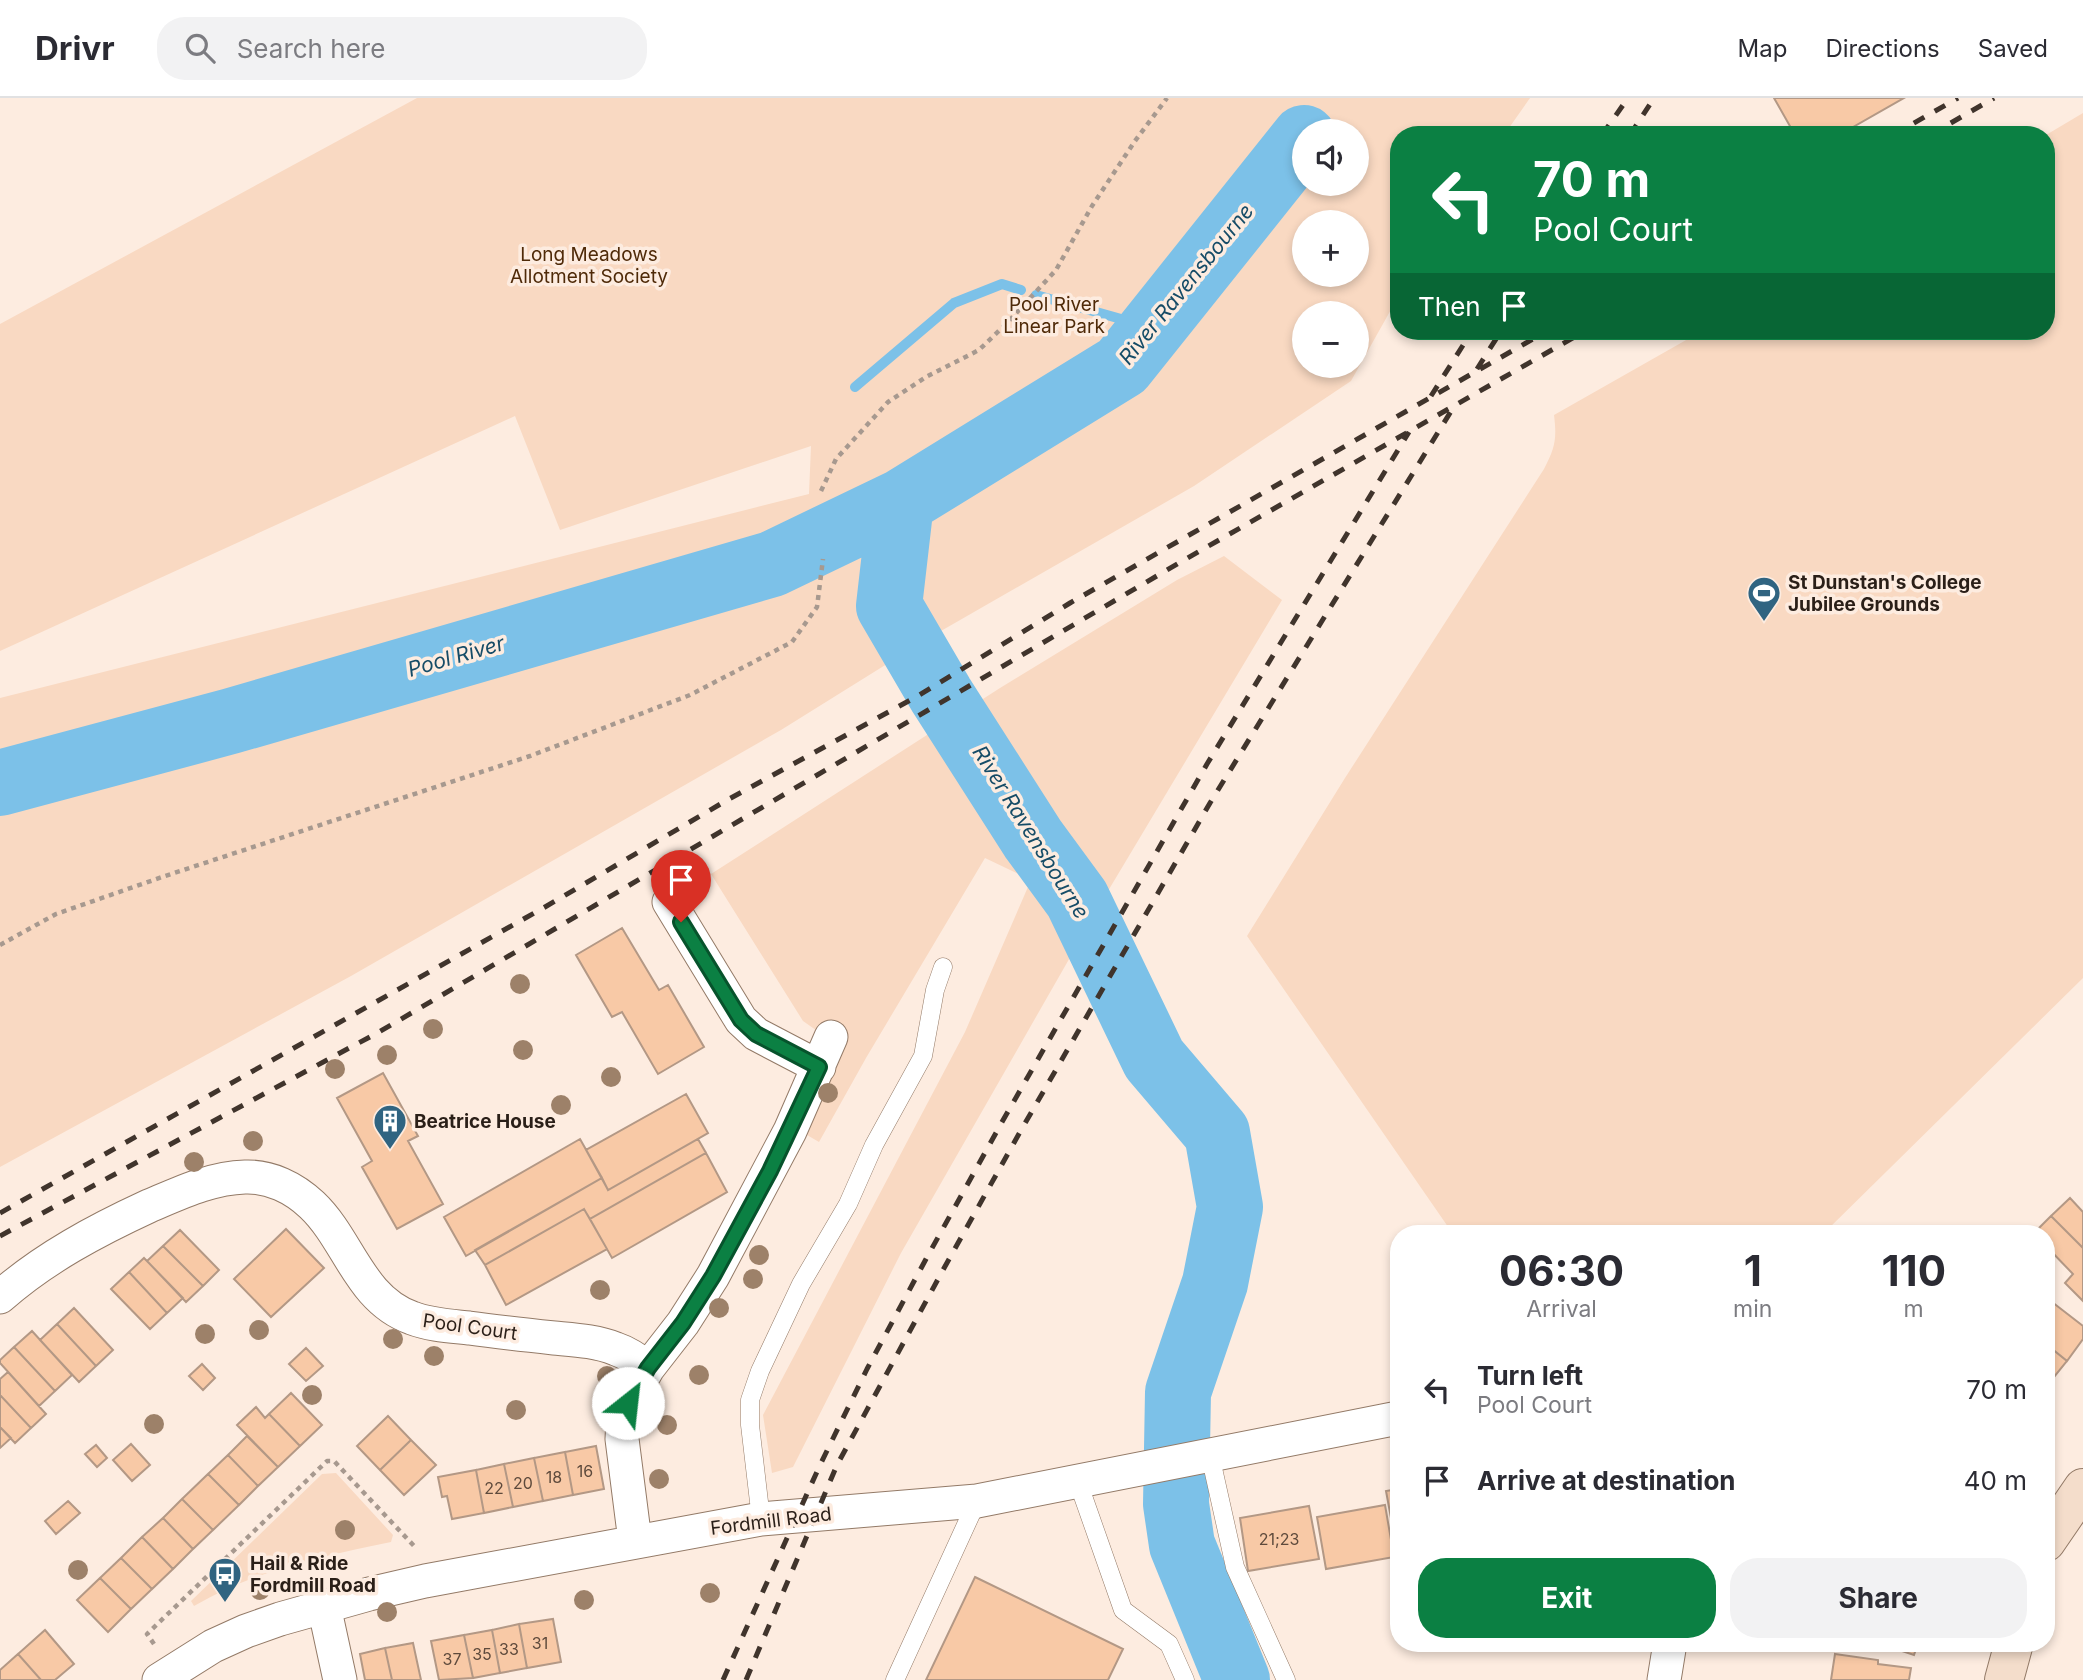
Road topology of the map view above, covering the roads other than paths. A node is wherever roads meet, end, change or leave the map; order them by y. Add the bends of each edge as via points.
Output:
1 (669, 902) dead end
2 (943, 967) dead end
3 (0, 1297) edge
4 (648, 1368) junction
5 (1390, 1420) edge
6 (1210, 1455) junction
7 (1078, 1482) junction
8 (2083, 1488) edge
9 (977, 1501) junction
10 (761, 1519) junction
11 (2055, 1529) edge
12 (635, 1541) junction
13 (324, 1606) junction
14 (1669, 1652) edge
15 (2012, 1652) edge
16 (166, 1675) edge
17 (340, 1680) edge
18 (895, 1680) edge
19 (1185, 1680) edge
20 (1286, 1680) edge
21 (1664, 1680) edge
22 (2004, 1680) edge

1 - 4 street via 741,1020 756,1034 825,1052 784,1143 713,1276
2 - 10 lane via 934,990 923,1056 802,1284 750,1400
3 - 4 street, Pool Court via 59,1254 138,1212 200,1185 247,1177 268,1179 313,1206 376,1295 412,1318 598,1343
4 - 12 street via 623,1421
5 - 6 street, Fordmill Road
6 - 7 street, Fordmill Road
6 - 20 lane via 1235,1567
7 - 9 street, Fordmill Road
7 - 19 lane via 1123,1610 1169,1644
8 - 11 street
9 - 10 street, Fordmill Road
9 - 18 lane
10 - 12 street, Fordmill Road
12 - 13 street, Fordmill Road via 425,1581
13 - 16 street, Fordmill Road via 246,1631
13 - 17 street
14 - 21 street
15 - 22 street

